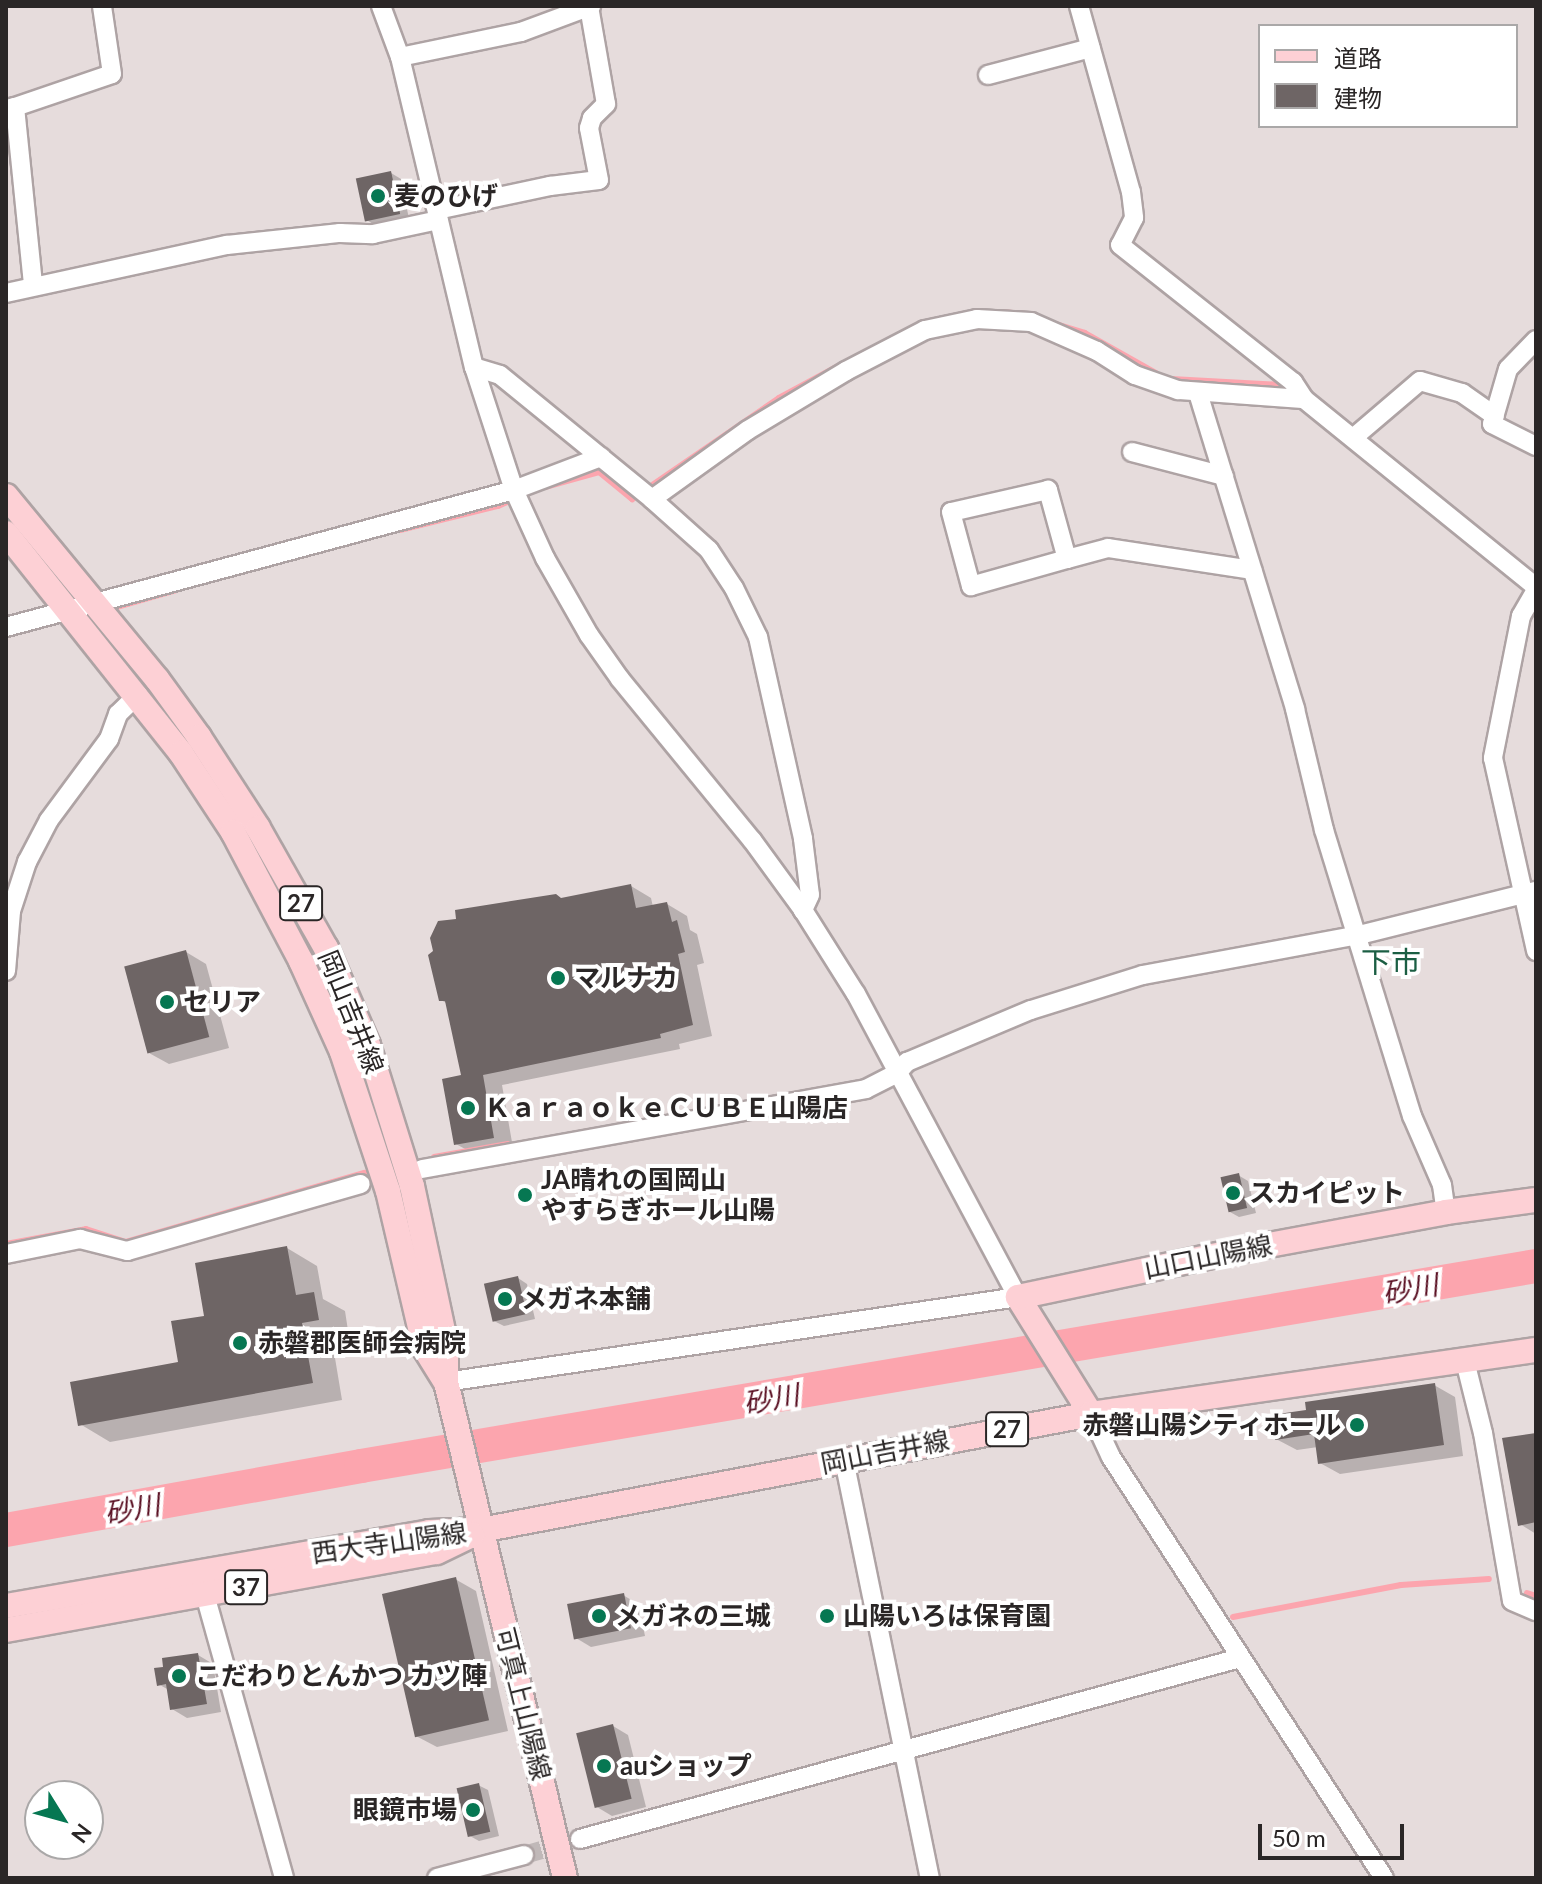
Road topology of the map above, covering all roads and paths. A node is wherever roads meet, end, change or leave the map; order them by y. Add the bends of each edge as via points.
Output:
1 (102, 6) edge
2 (381, 6) edge
3 (590, 6) edge
4 (1079, 6) edge
5 (1091, 48) junction
6 (400, 57) junction
7 (988, 75) dead end
8 (11, 108) edge
9 (438, 215) junction
10 (33, 285) junction
11 (6, 293) edge
12 (1536, 340) edge
13 (474, 367) junction
14 (1198, 393) junction
15 (1304, 399) junction
16 (1495, 416) junction
17 (1353, 438) junction
18 (1536, 446) edge
19 (1132, 452) dead end
20 (601, 457) junction
21 (1224, 476) junction
22 (514, 490) junction
23 (6, 496) edge
24 (652, 499) junction
25 (6, 533) edge
26 (1067, 559) junction
27 (1252, 570) junction
28 (1535, 586) edge
29 (95, 604) junction
30 (71, 610) junction
31 (6, 627) edge
32 (138, 695) junction
33 (1529, 892) edge
34 (803, 910) junction
35 (1359, 935) junction
36 (1536, 951) edge
37 (6, 971) edge
38 (897, 1073) junction
39 (422, 1169) dead end
40 (361, 1184) dead end
41 (1536, 1200) edge
42 (1446, 1212) junction
43 (6, 1254) edge
44 (1024, 1306) junction
45 (1536, 1350) edge
46 (1465, 1361) junction
47 (446, 1382) junction
48 (1091, 1414) junction
49 (844, 1460) junction
50 (481, 1530) junction
51 (202, 1583) junction
52 (6, 1606) edge
53 (1536, 1611) edge
54 (6, 1630) edge
55 (1240, 1658) junction
56 (905, 1752) junction
57 (580, 1839) tunnel mouth
58 (524, 1855) tunnel mouth
59 (284, 1878) edge
60 (437, 1878) edge
61 (565, 1878) edge
62 (930, 1878) edge
63 (1384, 1878) edge

1 - 8 street via 112,74
2 - 6 street
3 - 6 street via 521,32
3 - 9 street via 606,104 589,128 599,180 550,186
4 - 5 street
5 - 7 street
5 - 15 street via 1131,192 1134,218 1120,245 1293,382
6 - 9 street
8 - 10 street
9 - 10 street via 373,234 227,245
9 - 13 street
10 - 11 street
12 - 16 street via 1508,369
13 - 20 street via 500,375
13 - 22 street
14 - 15 street
14 - 21 street
14 - 24 street via 1135,375 1097,351 1031,322 977,319 925,330 846,371 748,430
15 - 17 street
16 - 17 street via 1462,393 1420,381
16 - 18 street via 1492,424
17 - 28 street
19 - 21 street
20 - 22 street
20 - 24 street
21 - 27 street
22 - 29 street
22 - 34 street via 589,635
23 - 29 main road, 岡山吉井線 / 27
24 - 34 street via 709,550 758,637 803,839 810,895
25 - 30 main road, 岡山吉井線 / 27
26 - 26 street via 971,586 951,512 1048,490
26 - 27 street via 1108,548
27 - 35 street via 1295,709 1324,830
28 - 33 street via 1521,616 1493,758
29 - 30 street
29 - 47 main road, 岡山吉井線 / 27 via 199,737 326,948 368,1045 412,1186 446,1344
30 - 31 street
30 - 32 main road, 岡山吉井線 / 27
32 - 37 street via 118,714 109,739 49,820 27,862 11,911
32 - 47 main road, 岡山吉井線 / 27 via 233,832 319,1000 388,1191 425,1349
33 - 35 street
33 - 36 street
34 - 38 street
35 - 38 street via 1143,975 1031,1010 907,1062
35 - 42 street via 1412,1116 1442,1185
38 - 39 street via 866,1089
38 - 44 street
40 - 43 street via 127,1251 80,1239
41 - 42 main road, 山口山陽線
42 - 44 main road, 山口山陽線 via 1218,1254
44 - 47 street
44 - 48 main road
45 - 46 main road, 岡山吉井線 / 27
46 - 48 main road, 岡山吉井線 / 27
46 - 53 street via 1512,1601
47 - 50 main road, 岡山吉井線 / 27
48 - 49 main road, 岡山吉井線 / 27
48 - 55 street via 1111,1457
49 - 50 main road, 岡山吉井線 / 27
49 - 56 street
50 - 51 main road, 西大寺山陽線 / 37 via 429,1532
50 - 61 main road, 可真上山陽線
51 - 52 main road, 西大寺山陽線 / 37
51 - 54 main road, 西大寺山陽線 / 37
51 - 59 street
55 - 56 street
55 - 63 street
56 - 57 street
56 - 62 street
58 - 60 street

